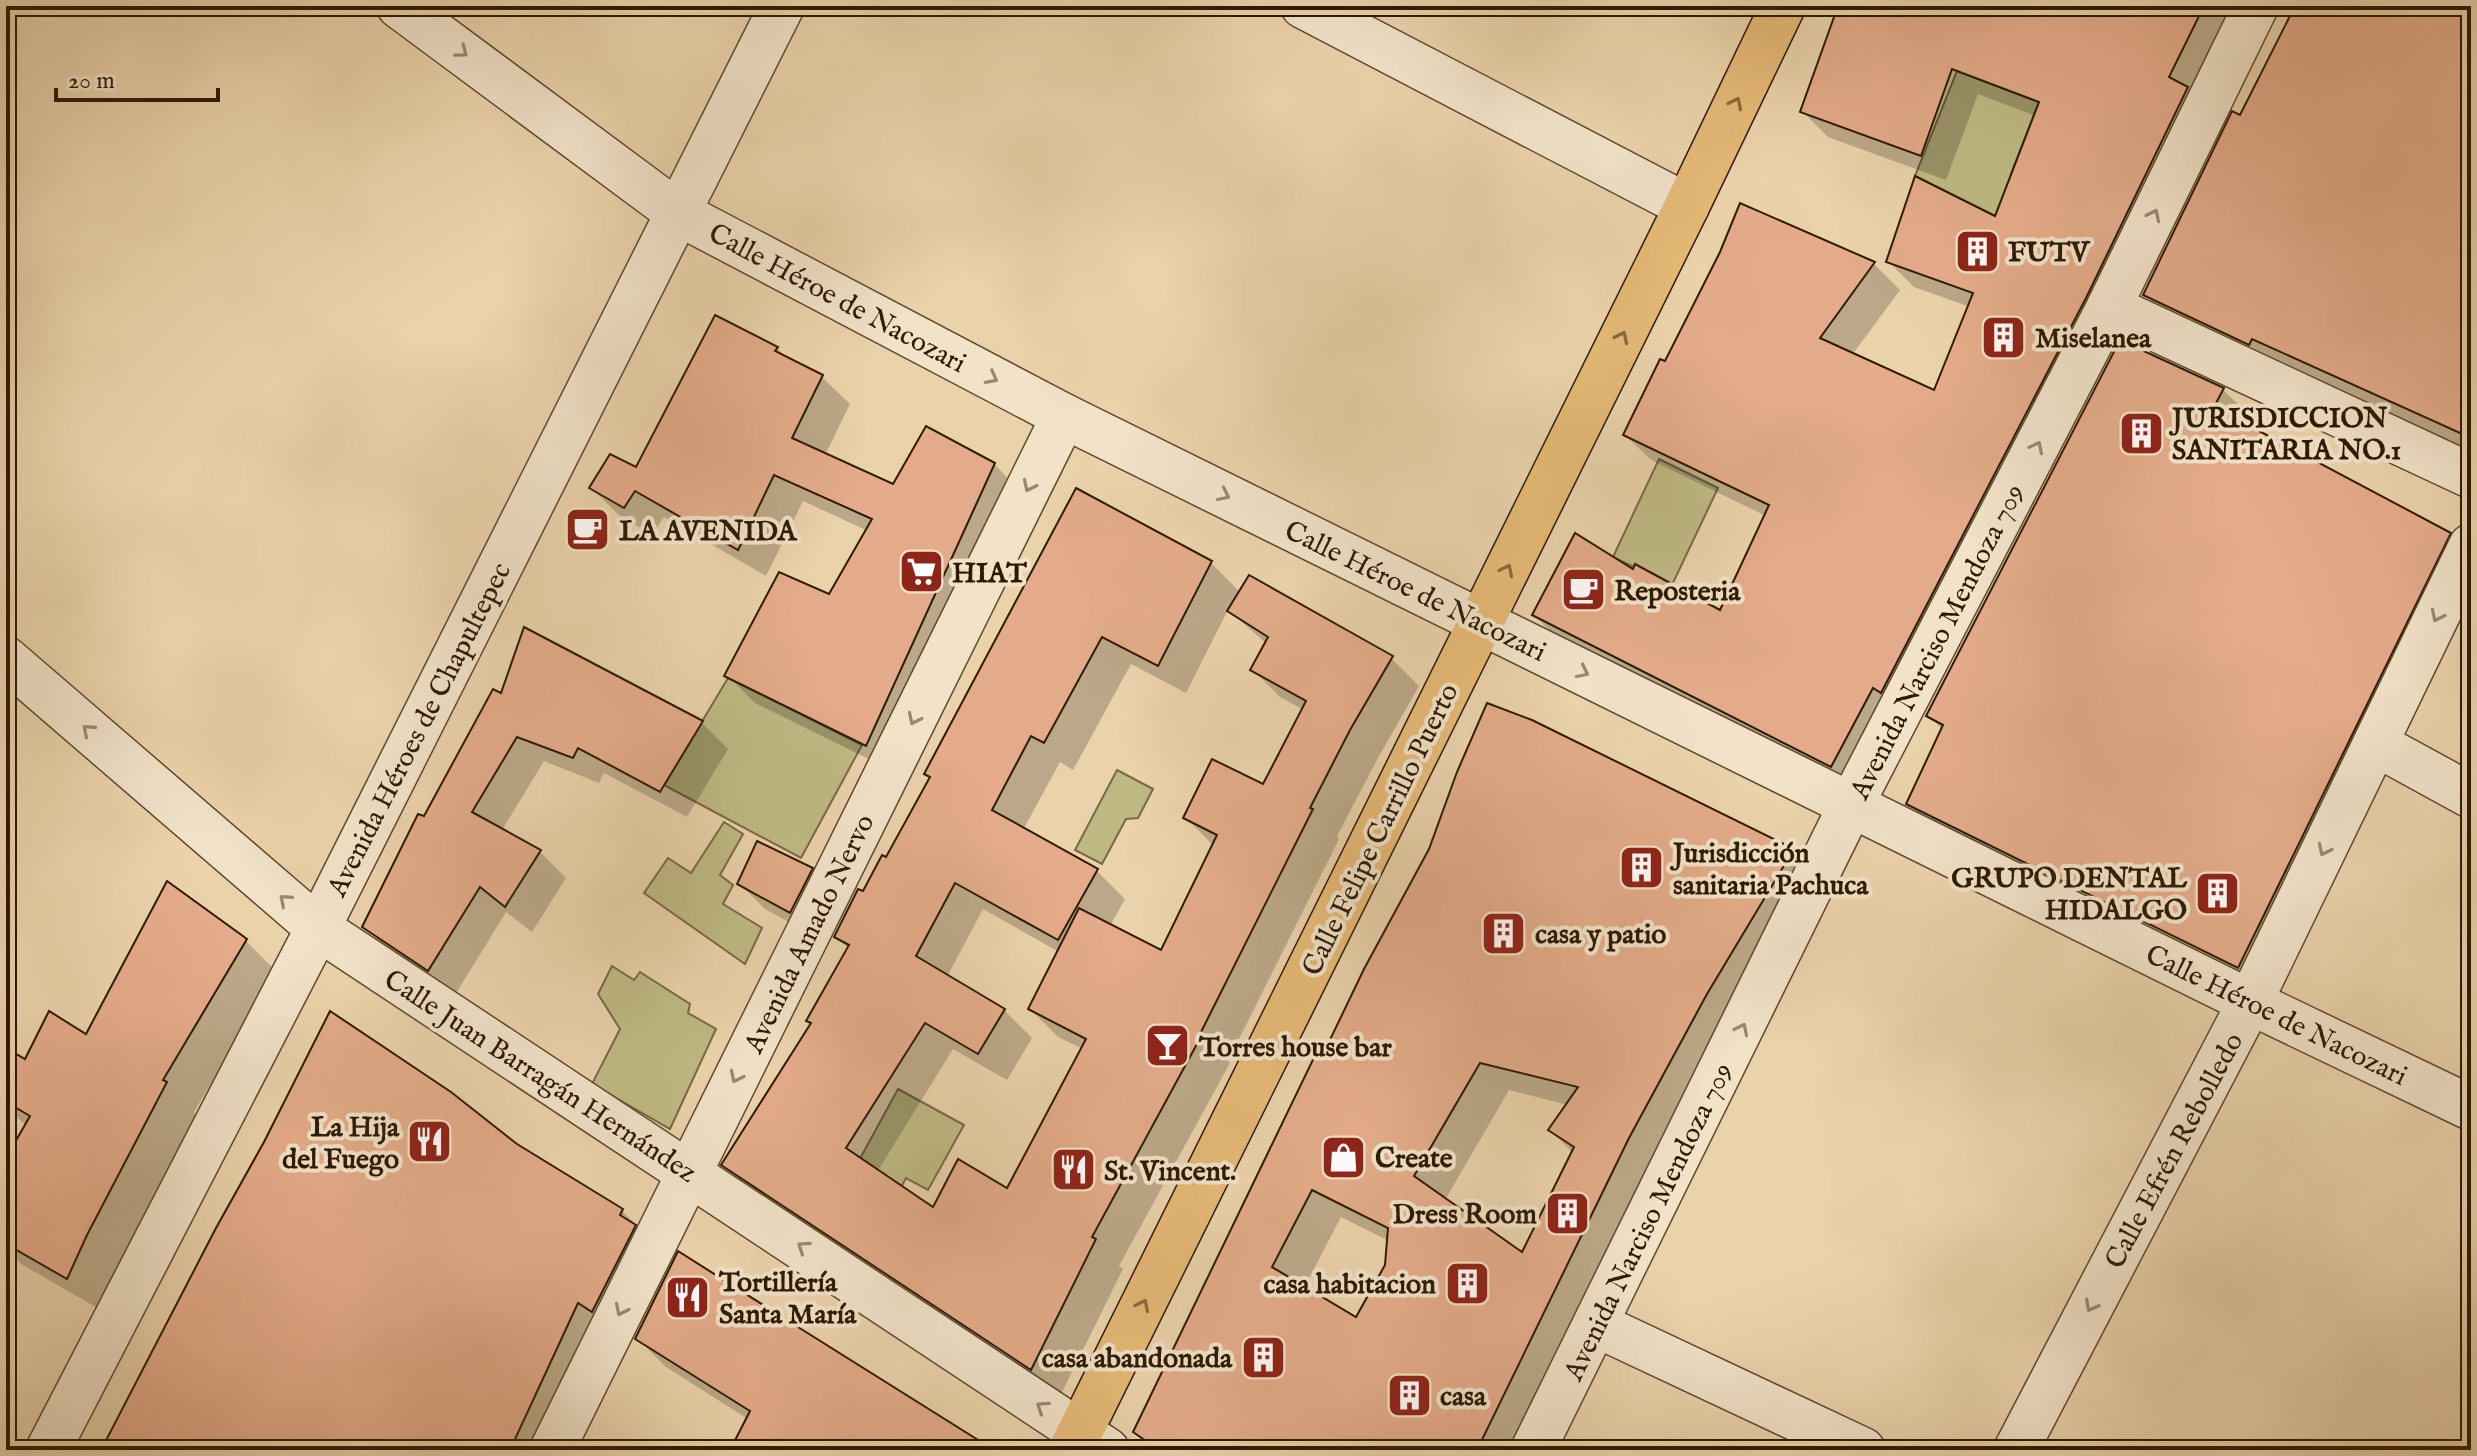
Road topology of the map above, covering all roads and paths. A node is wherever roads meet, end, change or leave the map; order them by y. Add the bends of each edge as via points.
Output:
1 (399, 6) edge
2 (782, 6) edge
3 (1303, 6) edge
4 (1783, 6) edge
5 (2256, 6) edge
6 (1687, 206) junction
7 (678, 213) junction
8 (2109, 307) junction
9 (1064, 416) junction
10 (2471, 476) edge
11 (2471, 546) edge
12 (1481, 622) junction
13 (6, 659) edge
14 (2376, 744) junction
15 (2471, 796) edge
16 (1851, 805) junction
17 (318, 928) junction
18 (2250, 1002) junction
19 (2471, 1108) edge
20 (689, 1172) junction
21 (1597, 1325) junction
22 (1086, 1444) edge
23 (48, 1450) edge
24 (552, 1450) edge
25 (1533, 1450) edge
26 (1863, 1450) edge
27 (2016, 1450) edge

1 -> 7 street, Calle Héroe de Nacozari
2 - 7 street, Avenida Héroes de Chapultepec
3 - 6 street
6 -> 4 main road, Calle Felipe Carrillo Puerto
8 -> 5 street, Avenida Narciso Mendoza 709
12 -> 6 main road, Calle Felipe Carrillo Puerto
7 -> 9 street, Calle Héroe de Nacozari
7 - 17 street, Avenida Héroes de Chapultepec
8 - 10 street
16 -> 8 street, Avenida Narciso Mendoza 709
9 -> 12 street, Calle Héroe de Nacozari
9 -> 20 street, Avenida Amado Nervo
11 -> 14 street, Calle Efrén Rebolledo
12 -> 16 street, Calle Héroe de Nacozari
22 -> 12 main road, Calle Felipe Carrillo Puerto
17 -> 13 street, Calle Juan Barragán Hernández
14 - 15 street
14 -> 18 street, Calle Efrén Rebolledo
16 - 18 street, Calle Héroe de Nacozari
21 -> 16 street, Avenida Narciso Mendoza 709
17 - 20 street, Calle Juan Barragán Hernández
17 - 23 street, Avenida Héroes de Chapultepec
18 - 19 street, Calle Héroe de Nacozari
18 -> 27 street, Calle Efrén Rebolledo
22 -> 20 street, Calle Juan Barragán Hernández
20 -> 24 street, Avenida Amado Nervo
21 - 25 street, Avenida Narciso Mendoza 709
21 - 26 street

